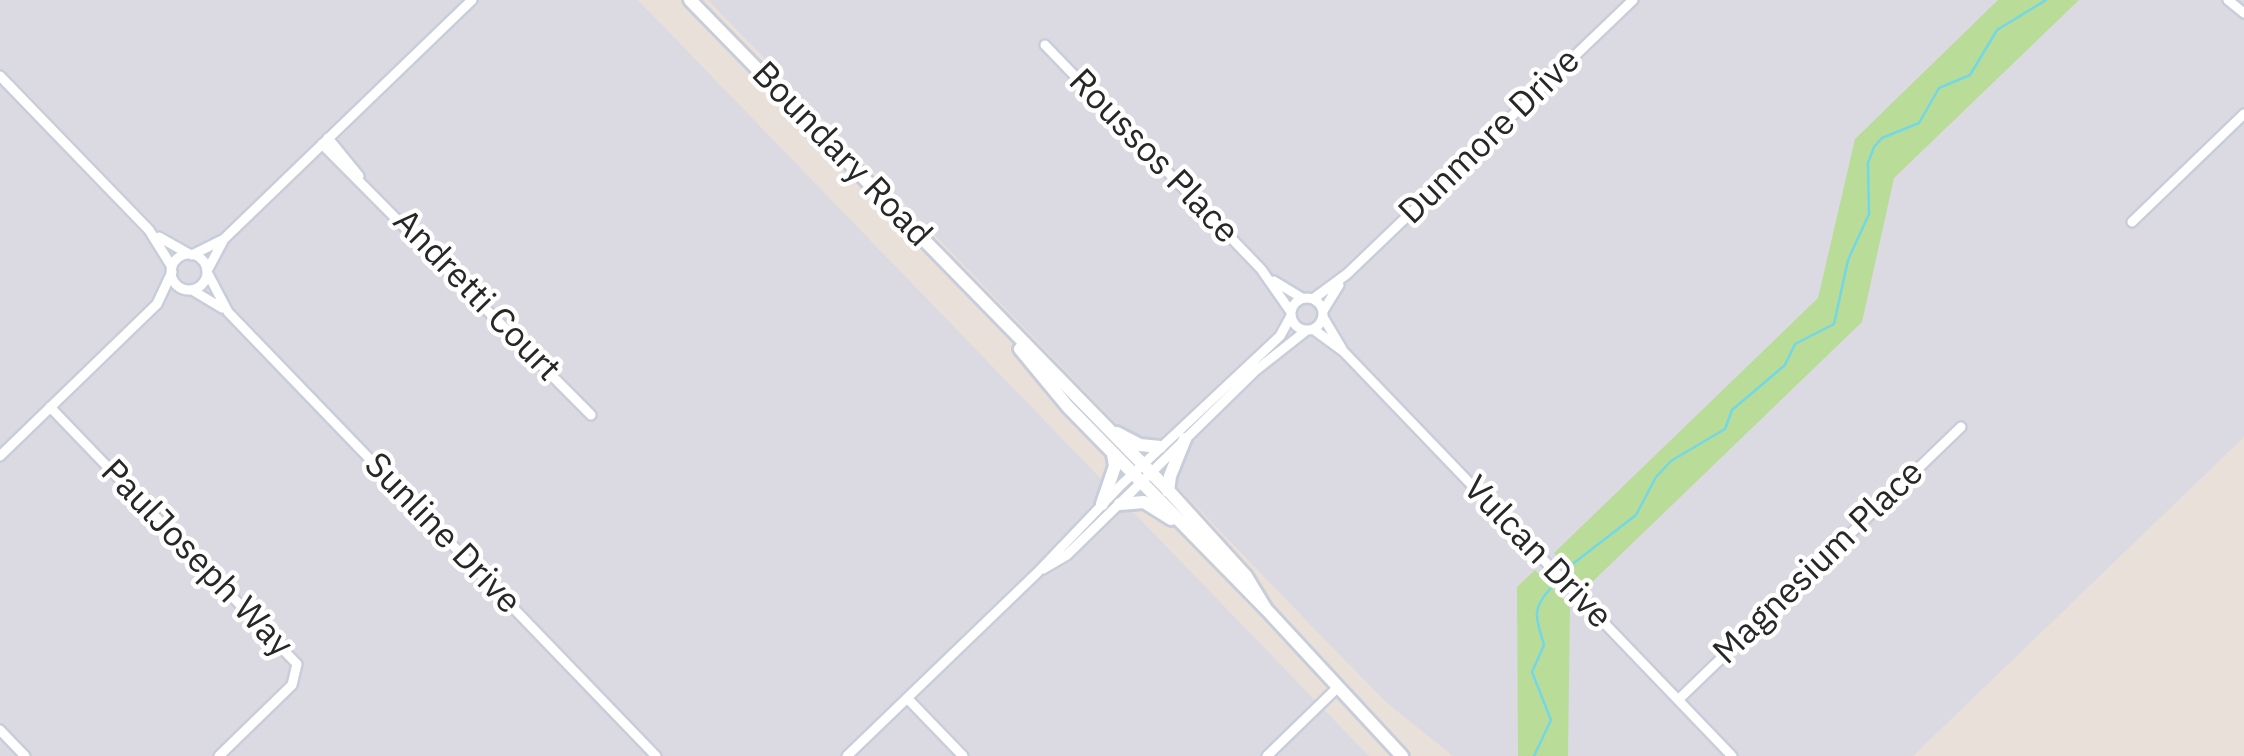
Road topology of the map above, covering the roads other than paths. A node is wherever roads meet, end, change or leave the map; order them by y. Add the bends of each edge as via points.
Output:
1 (472, 0) edge
2 (690, 0) edge
3 (1633, 0) edge
4 (2228, 0) edge
5 (2244, 13) edge
6 (1044, 45) dead end
7 (0, 76) edge
8 (2244, 114) edge
9 (325, 141) junction
10 (2132, 222) dead end
11 (149, 230) junction
12 (224, 239) junction
13 (191, 255) junction
14 (1261, 269) junction
15 (172, 270) junction
16 (207, 272) junction
17 (1346, 274) junction
18 (189, 290) junction
19 (1308, 298) junction
20 (156, 304) junction
21 (228, 312) junction
22 (990, 312) junction
23 (1291, 314) junction
24 (1323, 314) junction
25 (1310, 330) junction
26 (1343, 350) junction
27 (50, 407) junction
28 (592, 415) dead end
29 (1098, 420) junction
30 (1960, 427) dead end
31 (1185, 440) junction
32 (1160, 448) junction
33 (1112, 451) junction
34 (0, 456) edge
35 (1142, 474) junction
36 (1168, 491) junction
37 (1102, 504) junction
38 (1120, 504) junction
39 (1194, 534) junction
40 (1038, 572) junction
41 (1266, 609) junction
42 (1336, 689) junction
43 (907, 698) junction
44 (1678, 700) junction
45 (0, 730) edge
46 (25, 756) edge
47 (219, 756) edge
48 (656, 756) edge
49 (848, 756) edge
50 (963, 756) edge
51 (1267, 756) edge
52 (1402, 756) edge
53 (1732, 756) edge

1 - 9 street
2 - 22 main road, Boundary Road
3 - 17 street, Dunmore Drive
4 - 5 street
6 - 14 street, Roussos Place
7 - 11 street
8 - 10 street
9 - 12 street
9 - 28 street, Andretti Court
11 - 13 street
11 - 15 street
12 - 13 street
12 - 16 street
13 - 15 street via 179,258
13 - 16 street
14 - 19 street, Roussos Place
14 - 23 street, Roussos Place
15 - 18 street via 175,282
15 - 20 street
16 - 18 street via 201,286
16 - 21 street, Sunline Drive
17 - 19 street, Dunmore Drive
17 - 24 street, Dunmore Drive
18 - 20 street
18 - 21 street, Sunline Drive
19 - 23 street, Dunmore Drive
19 - 24 street, Roussos Place
20 - 27 street
21 - 48 street, Sunline Drive
22 - 29 main road, Boundary Road
22 - 33 main road, Boundary Road
23 - 25 street, Roussos Place via 1298,328
23 - 32 street via 1280,336
24 - 25 street, Dunmore Drive
24 - 26 street, Vulcan Drive
25 - 26 street, Vulcan Drive
25 - 31 street via 1278,349
26 - 44 street, Vulcan Drive
27 - 34 street
27 - 47 street, PaulJoseph Way via 296,664 292,685
29 - 32 main road via 1140,446
29 - 35 main road, Boundary Road
30 - 44 street, Magnesium Place
31 - 35 street
31 - 36 main road
32 - 35 street
33 - 35 main road, Boundary Road
33 - 37 main road via 1115,466
35 - 36 main road, Boundary Road
35 - 37 street
35 - 38 street
35 - 39 main road, Boundary Road
36 - 41 main road, Boundary Road via 1246,576
37 - 40 street
38 - 39 main road via 1144,502
38 - 40 street via 1068,555
39 - 41 main road, Boundary Road
40 - 43 street
41 - 42 main road, Boundary Road
42 - 51 street
42 - 52 main road, Boundary Road
43 - 49 street
43 - 50 street
44 - 53 street, Vulcan Drive
45 - 46 street

